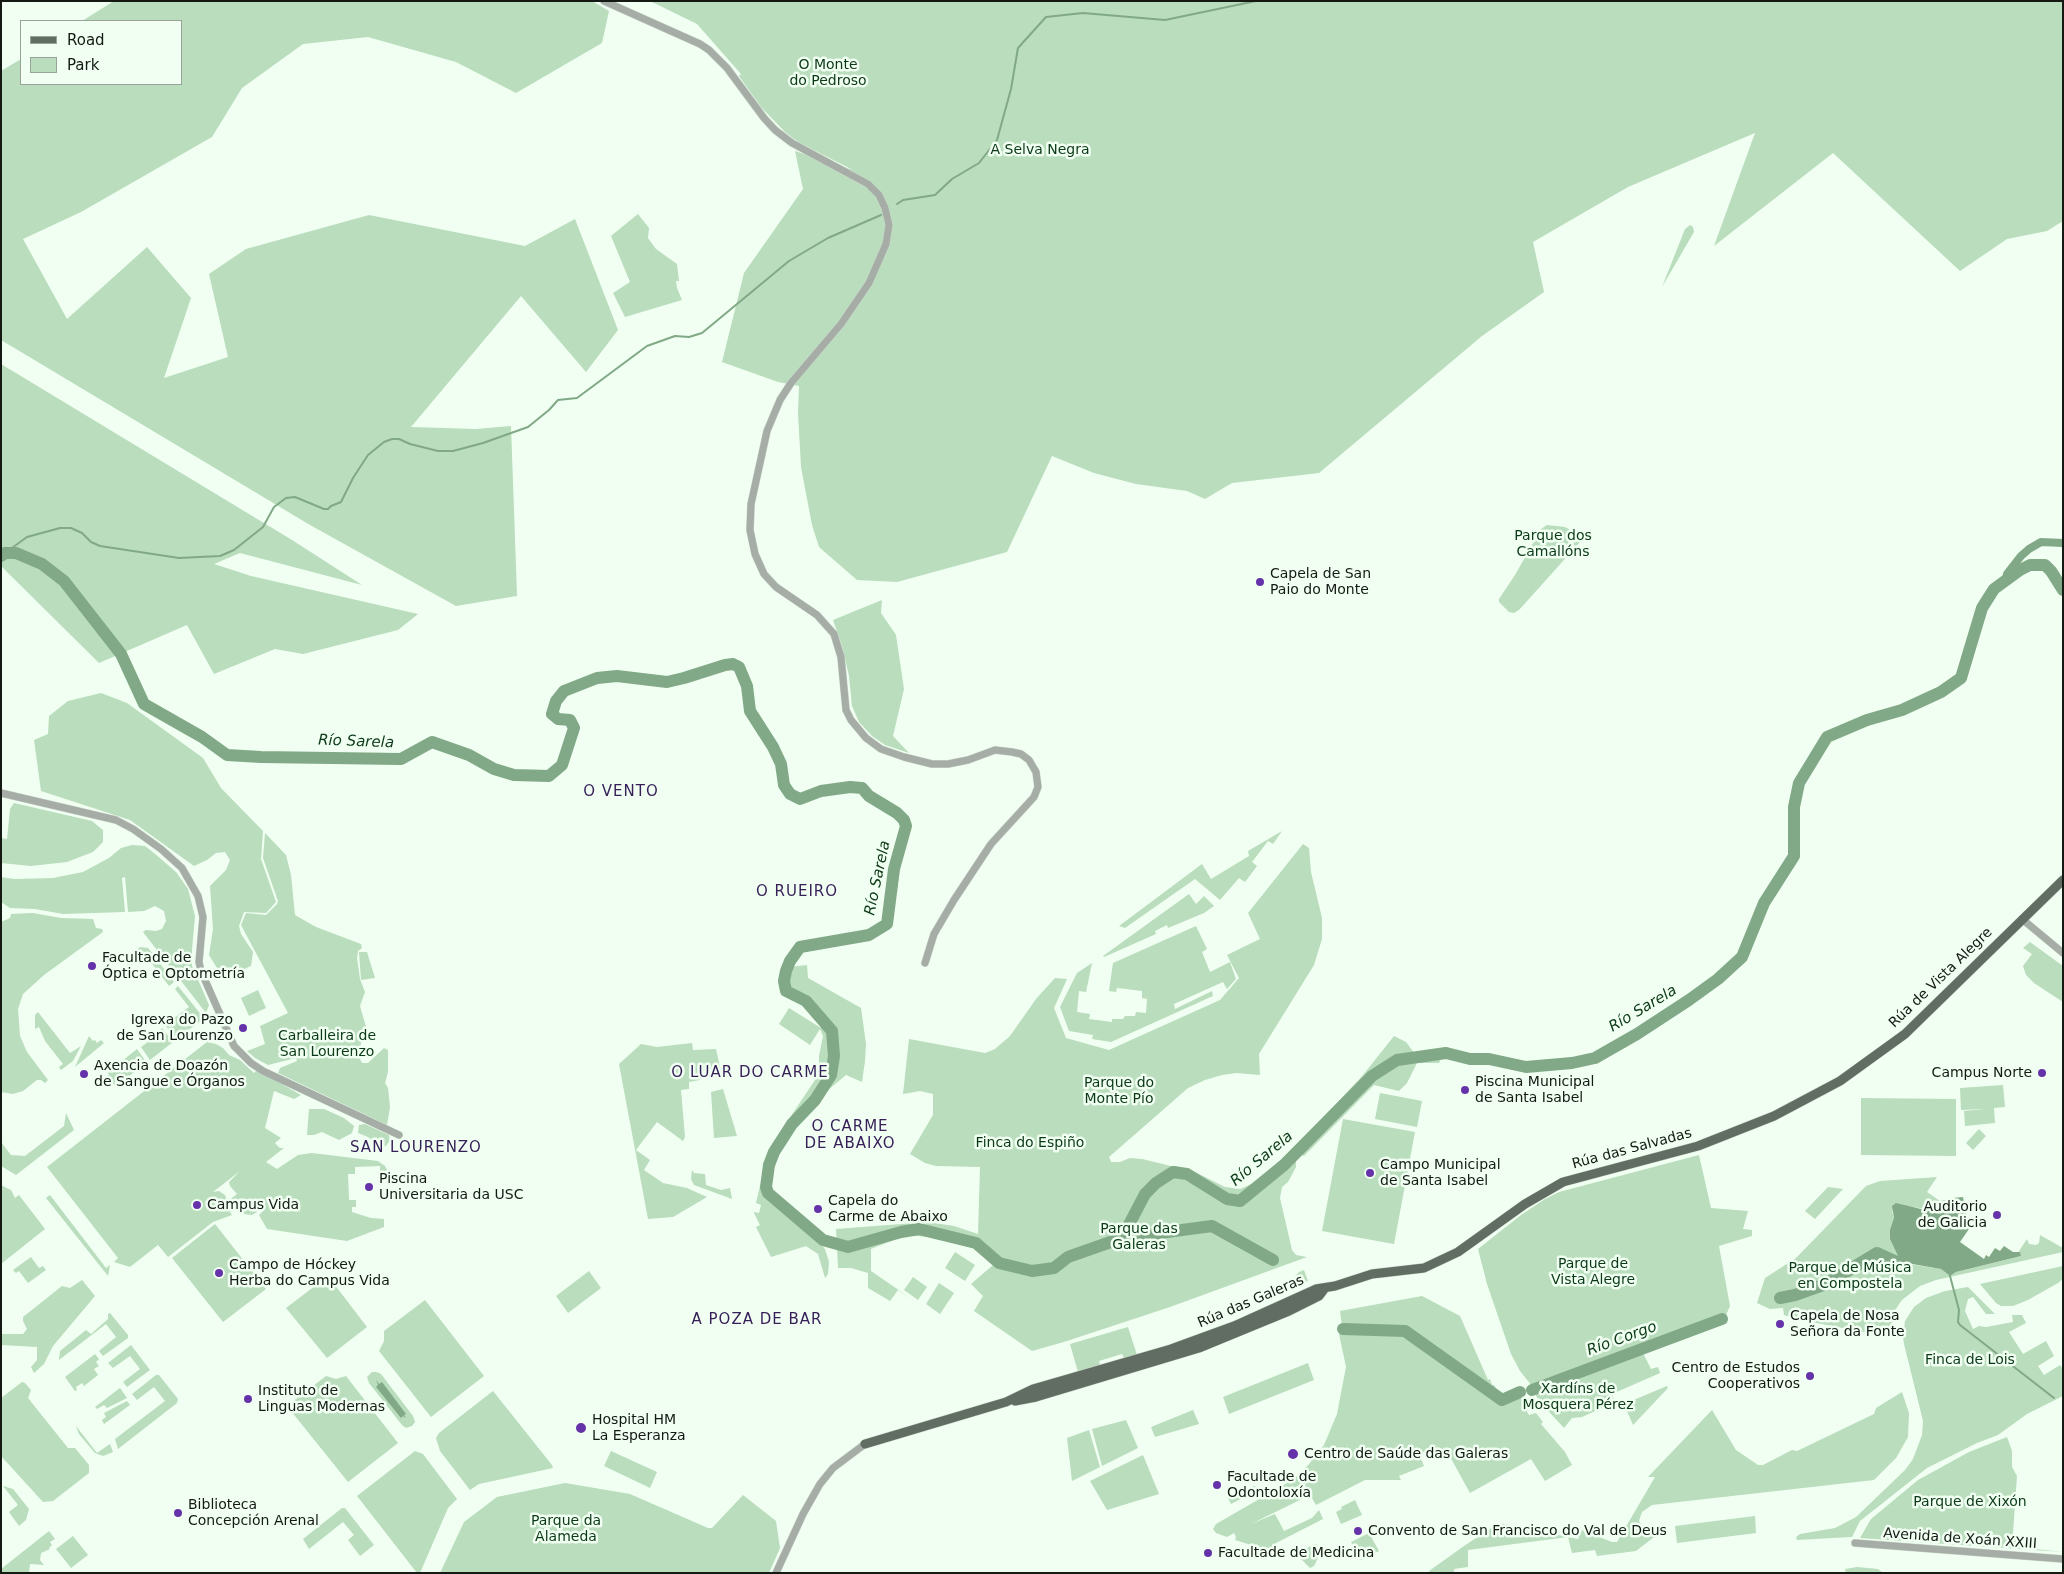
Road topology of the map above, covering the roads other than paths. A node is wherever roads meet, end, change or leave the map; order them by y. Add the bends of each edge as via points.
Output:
1 (604, 1) edge
2 (1, 793) edge
3 (2063, 880) edge
4 (2022, 919) junction
5 (2063, 953) edge
6 (925, 964) dead end
7 (1805, 1101) joint
8 (400, 1135) dead end
9 (1325, 1288) junction
10 (1013, 1401) junction
11 (865, 1444) joint
12 (1855, 1543) dead end
13 (2063, 1558) edge
14 (776, 1573) edge

1 - 6 street via 709,50 728,68 775,130 792,143 861,179 874,189 886,208 889,225 881,259 869,283 841,324 780,400 767,431 751,504 750,530 760,567 770,582 818,615 834,634 840,648 846,710 866,738 904,758 925,763 948,764 1000,750 1020,754 1034,767 1038,778 1034,797 991,844 954,900 934,934
2 - 8 street via 116,820 161,849 182,868 198,896 202,917 201,971 234,1046 263,1071
3 - 4 main road, Rúa de Vista Alegre
4 - 5 street
4 - 7 main road, Rúa de Vista Alegre via 1905,1034
7 - 9 main road, Rúa das Salvadas via 1717,1140 1563,1182 1525,1204 1467,1246 1424,1268 1372,1274
9 - 10 main road, Rúa das Galeras via 1171,1349 1029,1388
9 - 10 main road, Rúa das Galeras via 1319,1296 1289,1311 1199,1348
10 - 11 main road, Rúa das Galeras
11 - 14 street via 832,1468 820,1484
12 - 13 street, Avenida de Xoán XXIII

